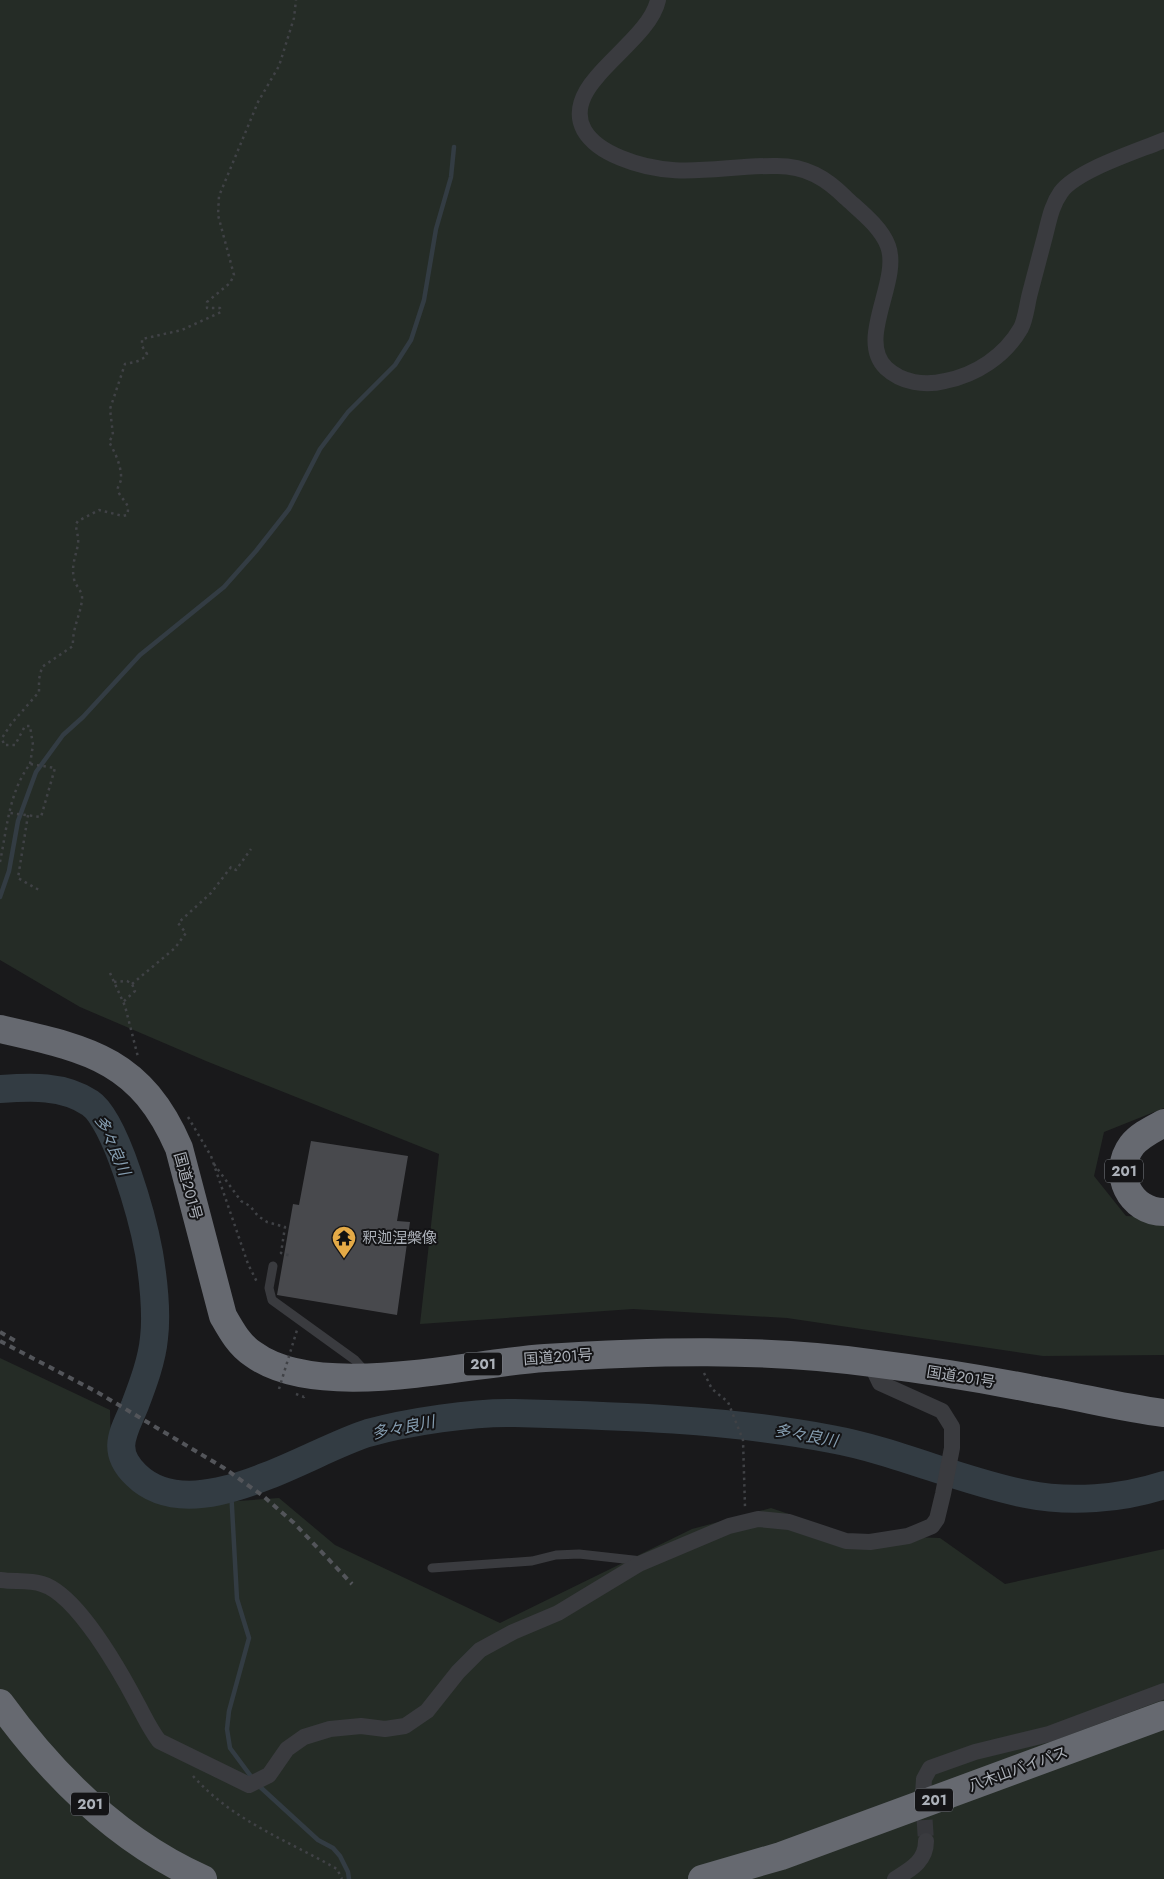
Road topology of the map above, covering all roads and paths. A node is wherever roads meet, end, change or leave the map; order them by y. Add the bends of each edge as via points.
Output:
1 (296, 0) edge
2 (658, 0) edge
3 (1164, 140) edge
4 (30, 764) junction
5 (10, 813) junction
6 (28, 815) junction
7 (251, 849) dead end
8 (0, 862) edge
9 (39, 890) dead end
10 (114, 982) dead end
11 (132, 984) junction
12 (123, 1002) dead end
13 (0, 1029) edge
14 (1164, 1123) edge
15 (213, 1162) dead end
16 (1164, 1212) edge
17 (291, 1256) dead end
18 (273, 1266) dead end
19 (297, 1330) dead end
20 (696, 1353) junction
21 (870, 1362) junction
22 (371, 1376) junction
23 (279, 1389) dead end
24 (1164, 1413) edge
25 (747, 1521) junction
26 (645, 1562) junction
27 (432, 1568) dead end
28 (0, 1580) edge
29 (1164, 1691) edge
30 (0, 1703) edge
31 (1164, 1715) edge
32 (0, 1732) edge
33 (1164, 1735) edge
34 (193, 1775) dead end
35 (923, 1794) tunnel mouth
36 (926, 1841) tunnel mouth
37 (163, 1879) edge
38 (203, 1879) edge
39 (342, 1879) edge
40 (702, 1879) edge
41 (756, 1879) edge
42 (896, 1879) edge

1 - 4 path via 294,18 278,66 258,102 219,196 218,215 234,275 230,283 207,302 207,308 220,308 221,312 182,330 142,340 147,354 141,361 125,364 121,372 110,409 112,435 109,442 121,481 118,492 128,511 123,516 99,510 76,524 78,544 73,569 82,597 72,633 73,646 42,668 39,692 2,738 4,745 15,745 26,726 30,726 33,745
2 - 3 street via 650,20 595,79 582,98 579,120 588,138 607,152 659,170 686,172 800,167 829,181 876,228 888,245 891,268 877,322 876,345 884,367 905,381 934,384 959,378 1004,352 1022,326 1051,211 1062,191 1074,180
4 - 5 path via 17,786
4 - 6 path via 55,768 41,817
5 - 6 path
5 - 8 path
6 - 9 path via 18,878
7 - 11 path via 236,870 231,867 211,893 178,923 186,933 175,948
10 - 11 path
11 - 12 path via 135,991
13 - 22 highway, 国道201号 / 201 via 87,1052 108,1061 142,1088 156,1106 179,1148 223,1316 231,1331 252,1354 290,1372 308,1376
14 - 16 highway, 201 via 1133,1144 1124,1165 1124,1175 1125,1186 1136,1202 1145,1209
15 - 17 path via 241,1201 267,1222 285,1227 281,1253
18 - 22 lane via 269,1288 272,1300 355,1360
19 - 23 path, bridge
20 - 21 highway, 国道201号 / 201
20 - 22 highway, 国道201号 / 201 via 506,1360
20 - 25 path via 712,1389 728,1402 743,1440
21 - 24 highway, 国道201号 / 201
21 - 25 street via 880,1383 942,1410 952,1427 952,1448 943,1494 932,1526 908,1536 870,1542 846,1541 789,1522
25 - 26 street
26 - 27 lane via 579,1554 532,1561
26 - 28 street via 558,1613 480,1650 427,1711 405,1726 330,1729 304,1737 287,1749 269,1775 249,1785 159,1741 118,1669 73,1605 59,1593 41,1583
29 - 35 street via 1049,1734 976,1752 930,1768 924,1779
30 - 38 highway, 201 via 44,1759 81,1797 154,1853
31 - 40 highway, 八木山バイパス / 201 via 781,1856
32 - 37 highway, 201 via 72,1812 117,1850
33 - 41 highway, 八木山バイパス / 201
34 - 39 path via 208,1793 227,1807 261,1829 338,1869
36 - 42 street via 922,1859

